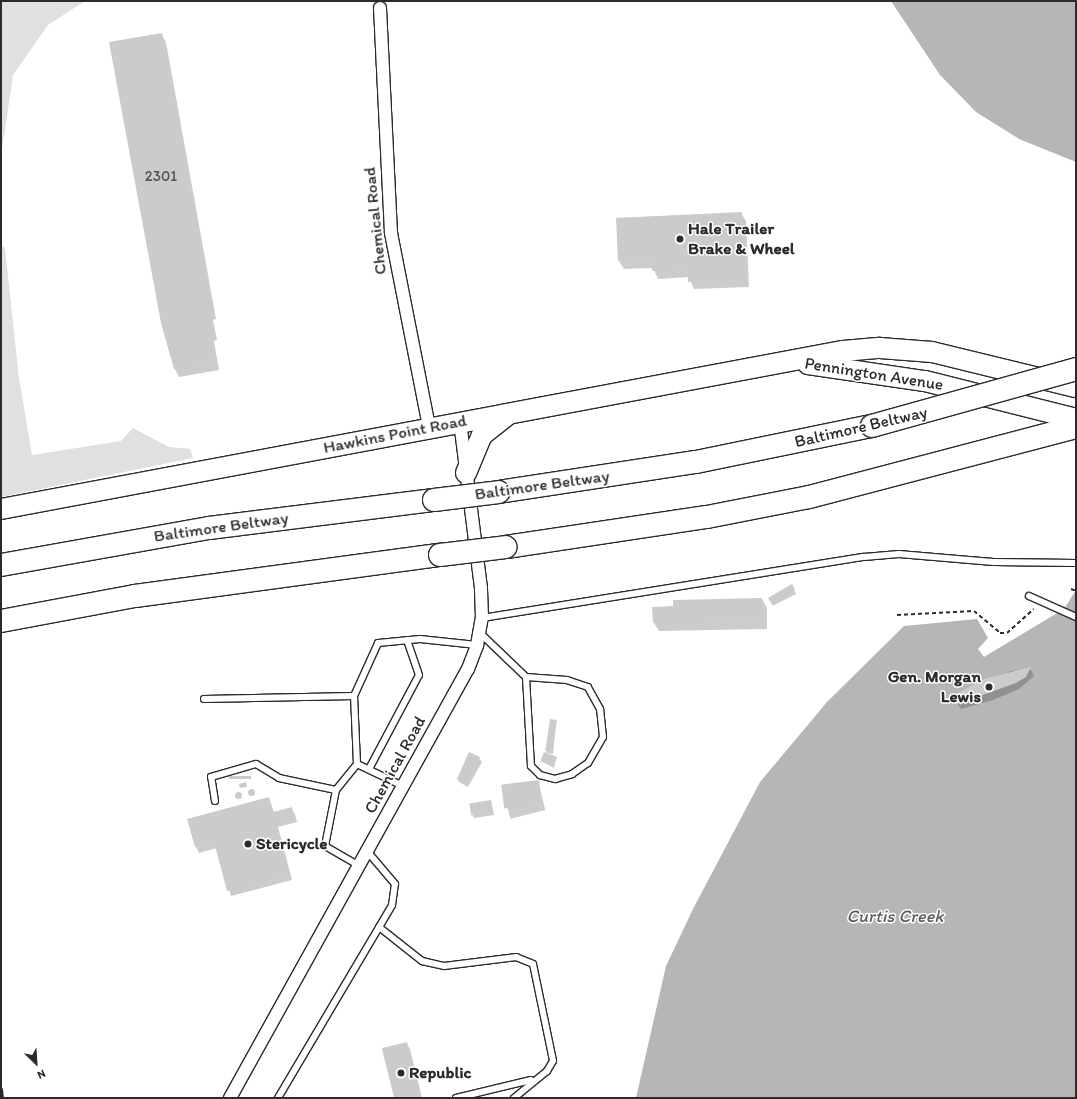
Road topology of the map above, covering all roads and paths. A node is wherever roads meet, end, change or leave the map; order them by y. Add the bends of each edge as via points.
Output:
1 (380, 8) dead end
2 (790, 362) junction
3 (1076, 369) edge
4 (1076, 387) edge
5 (511, 412) junction
6 (1076, 419) edge
7 (460, 421) junction
8 (429, 427) junction
9 (1076, 427) edge
10 (466, 473) junction
11 (1, 509) edge
12 (1076, 563) edge
13 (1, 565) edge
14 (1071, 589) dead end
15 (1076, 591) edge
16 (1029, 596) dead end
17 (1034, 609) dead end
18 (897, 615) dead end
19 (1076, 617) edge
20 (482, 618) junction
21 (1, 621) edge
22 (479, 632) junction
23 (407, 640) junction
24 (477, 645) junction
25 (526, 677) junction
26 (354, 696) junction
27 (204, 699) dead end
28 (357, 764) junction
29 (369, 769) junction
30 (403, 786) junction
31 (336, 790) junction
32 (215, 801) dead end
33 (367, 851) junction
34 (359, 866) junction
35 (379, 927) junction
36 (534, 1080) junction
37 (230, 1098) edge
38 (278, 1098) edge
39 (456, 1098) edge
40 (514, 1098) edge

1 - 8 street, Chemical Road via 391,233
2 - 4 main road, Pennington Avenue via 880,348 932,352
2 - 5 main road, Hawkins Point Road
2 - 6 main road, Pennington Avenue via 925,380
3 - 13 highway, Baltimore Beltway, bridge via 872,426 696,462 499,492 209,528
5 - 7 main road, Hawkins Point Road
5 - 10 main road via 482,435
7 - 8 main road, Hawkins Point Road
7 - 10 street, Chemical Road
8 - 11 main road, Hawkins Point Road
9 - 21 highway, bridge via 984,454 809,497 714,516 506,547 222,583
10 - 20 street, Chemical Road
12 - 20 lane via 994,562 899,554 864,557
14 - 15 path
16 - 19 lane
17 - 18 path via 1007,633 1000,633 974,611
20 - 22 street, Chemical Road
22 - 24 street, Chemical Road
22 - 25 lane
23 - 24 lane
23 - 26 lane via 378,643
23 - 29 lane via 419,675
24 - 30 street, Chemical Road via 468,669
25 - 25 lane via 531,766 540,775 555,779 572,774 588,763 603,738 600,709 588,687 567,680
26 - 27 lane
26 - 28 lane
28 - 29 lane
28 - 31 lane
29 - 30 lane
30 - 33 street, Chemical Road
31 - 32 lane via 279,778 256,764 212,777
31 - 34 lane via 326,846
33 - 34 street, Chemical Road
33 - 35 lane via 395,884 392,905
34 - 37 street, Chemical Road
35 - 36 lane via 422,961 444,966 516,957 533,964 553,1061 547,1071
35 - 38 lane
36 - 39 lane
36 - 40 lane

